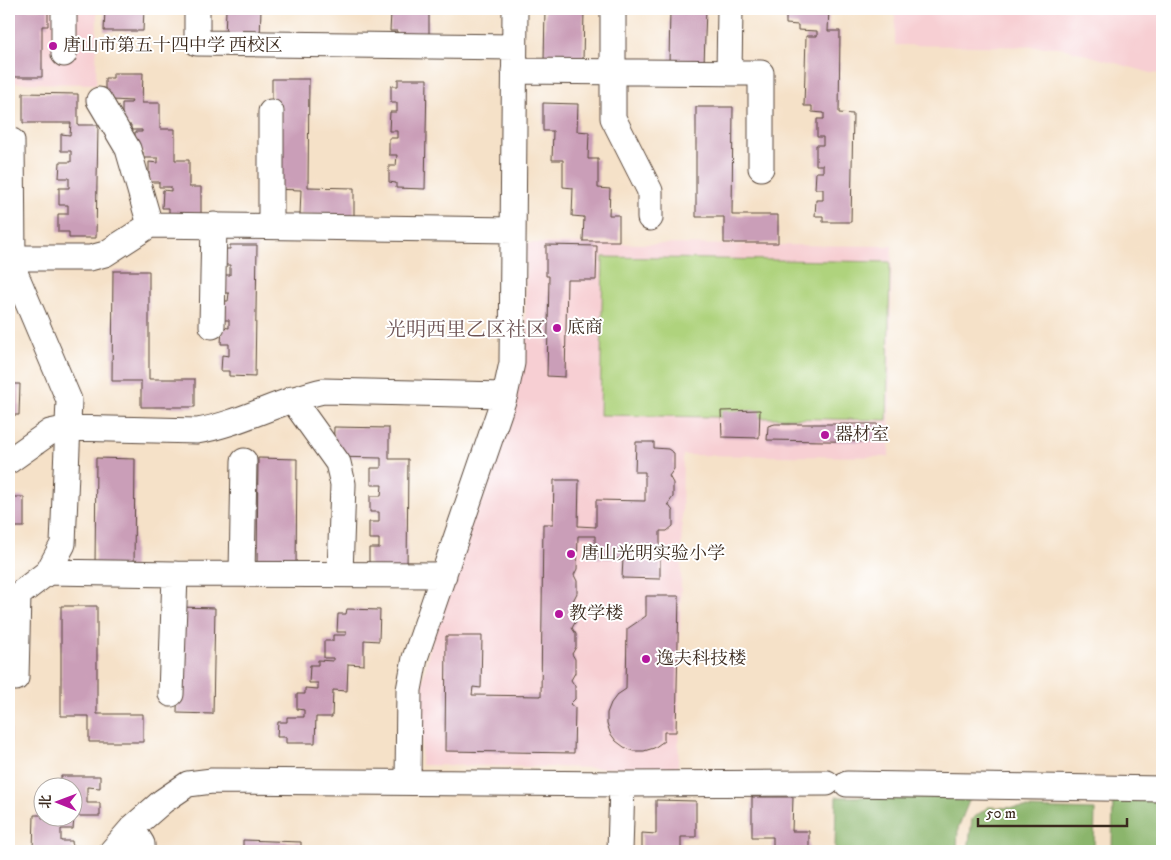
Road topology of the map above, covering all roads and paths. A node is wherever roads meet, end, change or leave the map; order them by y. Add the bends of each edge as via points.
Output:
1 (64, 9) edge
2 (198, 9) edge
3 (515, 9) edge
4 (613, 9) edge
5 (730, 9) edge
6 (64, 54) dead end
7 (514, 59) junction
8 (612, 71) junction
9 (729, 73) junction
10 (99, 100) dead end
11 (271, 112) dead end
12 (12, 141) dead end
13 (760, 168) dead end
14 (650, 218) dead end
15 (150, 225) junction
16 (214, 225) junction
17 (271, 226) junction
18 (513, 230) junction
19 (12, 258) junction
20 (212, 326) dead end
21 (505, 396) junction
22 (292, 399) junction
23 (68, 428) junction
24 (9, 461) edge
25 (244, 461) dead end
26 (48, 572) junction
27 (175, 574) junction
28 (242, 574) junction
29 (340, 574) junction
30 (444, 576) junction
31 (16, 678) dead end
32 (171, 694) dead end
33 (408, 782) junction
34 (622, 784) junction
35 (1162, 789) edge
36 (132, 828) junction
37 (112, 851) edge
38 (142, 851) edge
39 (620, 851) edge

1 - 6 street
2 - 7 street via 197,43
3 - 7 street
4 - 8 street
5 - 9 street
7 - 8 street
7 - 18 street
8 - 9 street
8 - 14 street via 613,118 650,191
9 - 13 street via 760,73
10 - 15 street via 128,149
11 - 17 street
12 - 19 street
15 - 16 street
15 - 19 street via 106,254 90,258
16 - 17 street
16 - 20 street
17 - 18 street
18 - 21 street via 512,362
19 - 23 street via 16,275 69,400
21 - 22 street via 323,391
21 - 30 street
22 - 23 street via 213,429
22 - 29 street via 338,463 343,484
23 - 24 street via 50,432
23 - 26 street via 63,544
25 - 28 street
26 - 27 street
26 - 31 street via 18,595
27 - 28 street
27 - 32 street
28 - 29 street
29 - 30 street
30 - 33 street via 415,658 409,690
33 - 34 street
33 - 36 street via 212,781 188,784
34 - 35 street
34 - 39 street
36 - 37 street
36 - 38 street via 142,844

